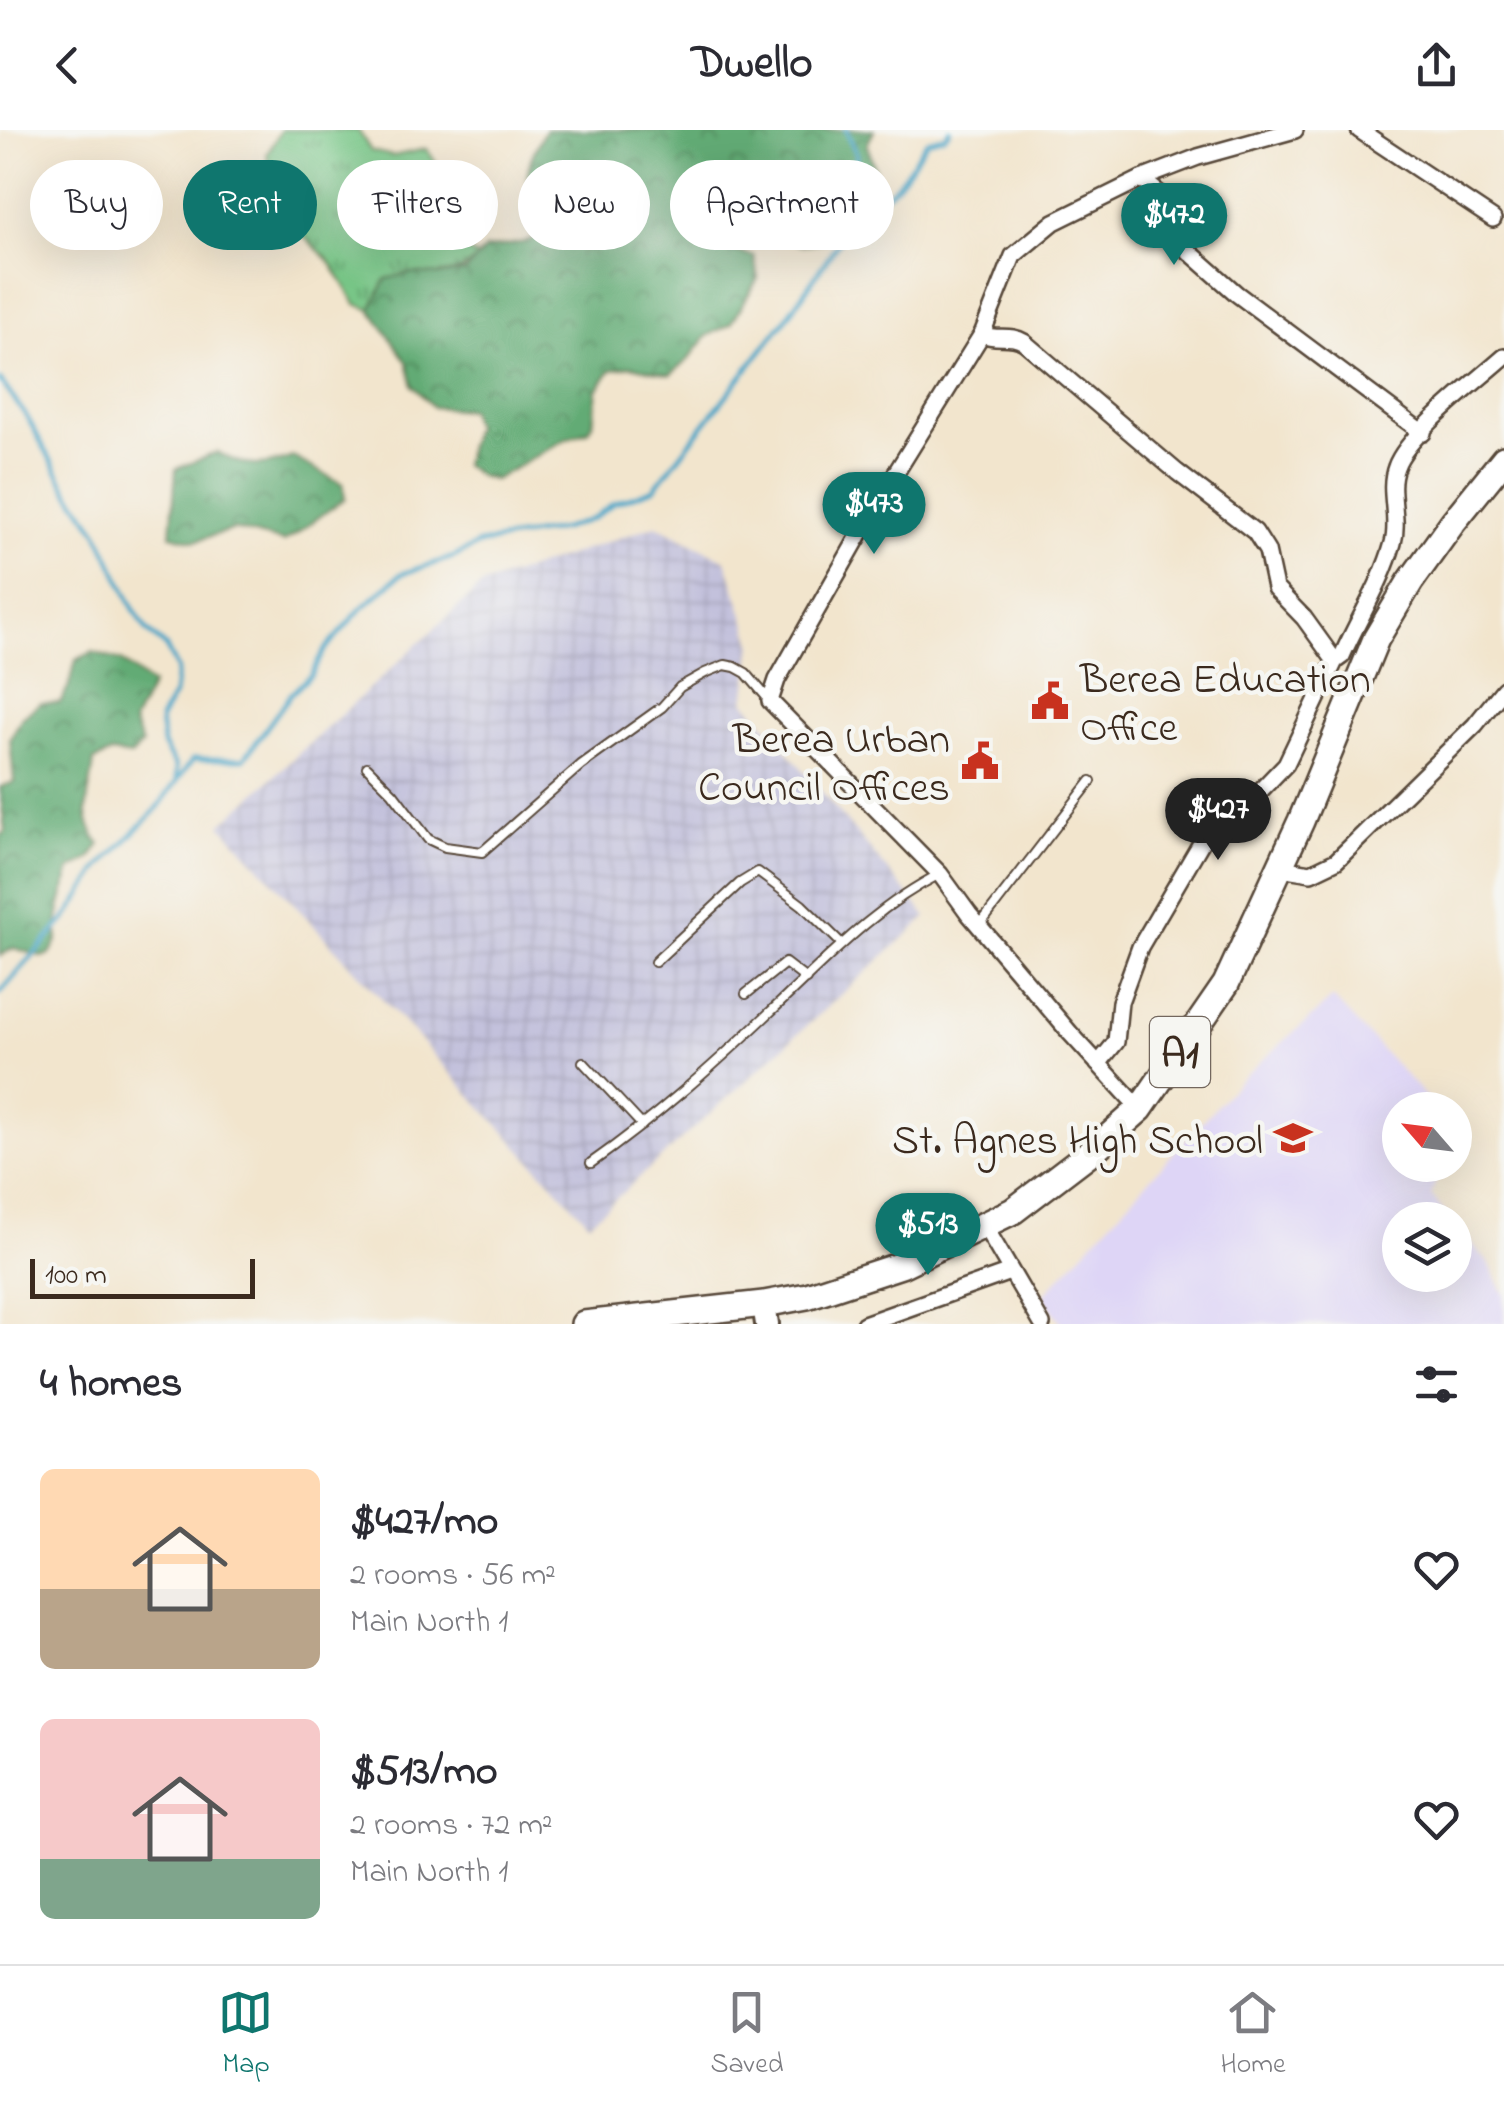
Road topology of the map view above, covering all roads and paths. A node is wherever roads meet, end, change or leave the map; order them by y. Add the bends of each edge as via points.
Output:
1 (1295, 130) edge
2 (1359, 130) edge
3 (1141, 179) junction
4 (1493, 220) dead end
5 (982, 334) junction
6 (1504, 357) edge
7 (1423, 432) junction
8 (1504, 458) edge
9 (1335, 661) junction
10 (1504, 689) edge
11 (770, 700) junction
12 (367, 767) dead end
13 (1092, 781) dead end
14 (1280, 868) junction
15 (940, 874) junction
16 (979, 926) junction
17 (842, 944) junction
18 (656, 962) dead end
19 (806, 979) junction
20 (746, 994) dead end
21 (582, 1062) dead end
22 (1098, 1064) junction
23 (1140, 1109) junction
24 (642, 1125) junction
25 (591, 1162) dead end
26 (984, 1225) junction
27 (1010, 1272) junction
28 (765, 1314) edge
29 (584, 1324) edge
30 (864, 1324) edge
31 (1042, 1324) edge

1 - 3 street
2 - 4 street
3 - 5 street via 1054,222 1013,256
3 - 7 street via 1168,200 1184,248
5 - 9 street via 1024,342 1255,532 1275,588
5 - 11 street via 884,492
6 - 7 street
7 - 9 street via 1396,466 1393,542
8 - 14 main road, A1 via 1376,638
9 - 22 street via 1286,764 1212,826 1140,947 1120,1002 1116,1042
10 - 14 street via 1336,861 1312,873
11 - 12 lane via 735,668 705,673 581,765 482,852 428,839
11 - 15 street
13 - 16 lane
14 - 23 main road, A1 via 1226,984
15 - 16 street
15 - 17 lane via 910,889
16 - 22 street
17 - 18 lane via 758,872
17 - 19 lane
19 - 20 lane via 785,964
19 - 24 lane
21 - 24 lane
22 - 23 street
23 - 26 main road, A1 via 1013,1211
24 - 25 lane
26 - 27 street
26 - 28 main road, A1
27 - 30 street
27 - 31 street
28 - 29 main road, A1

